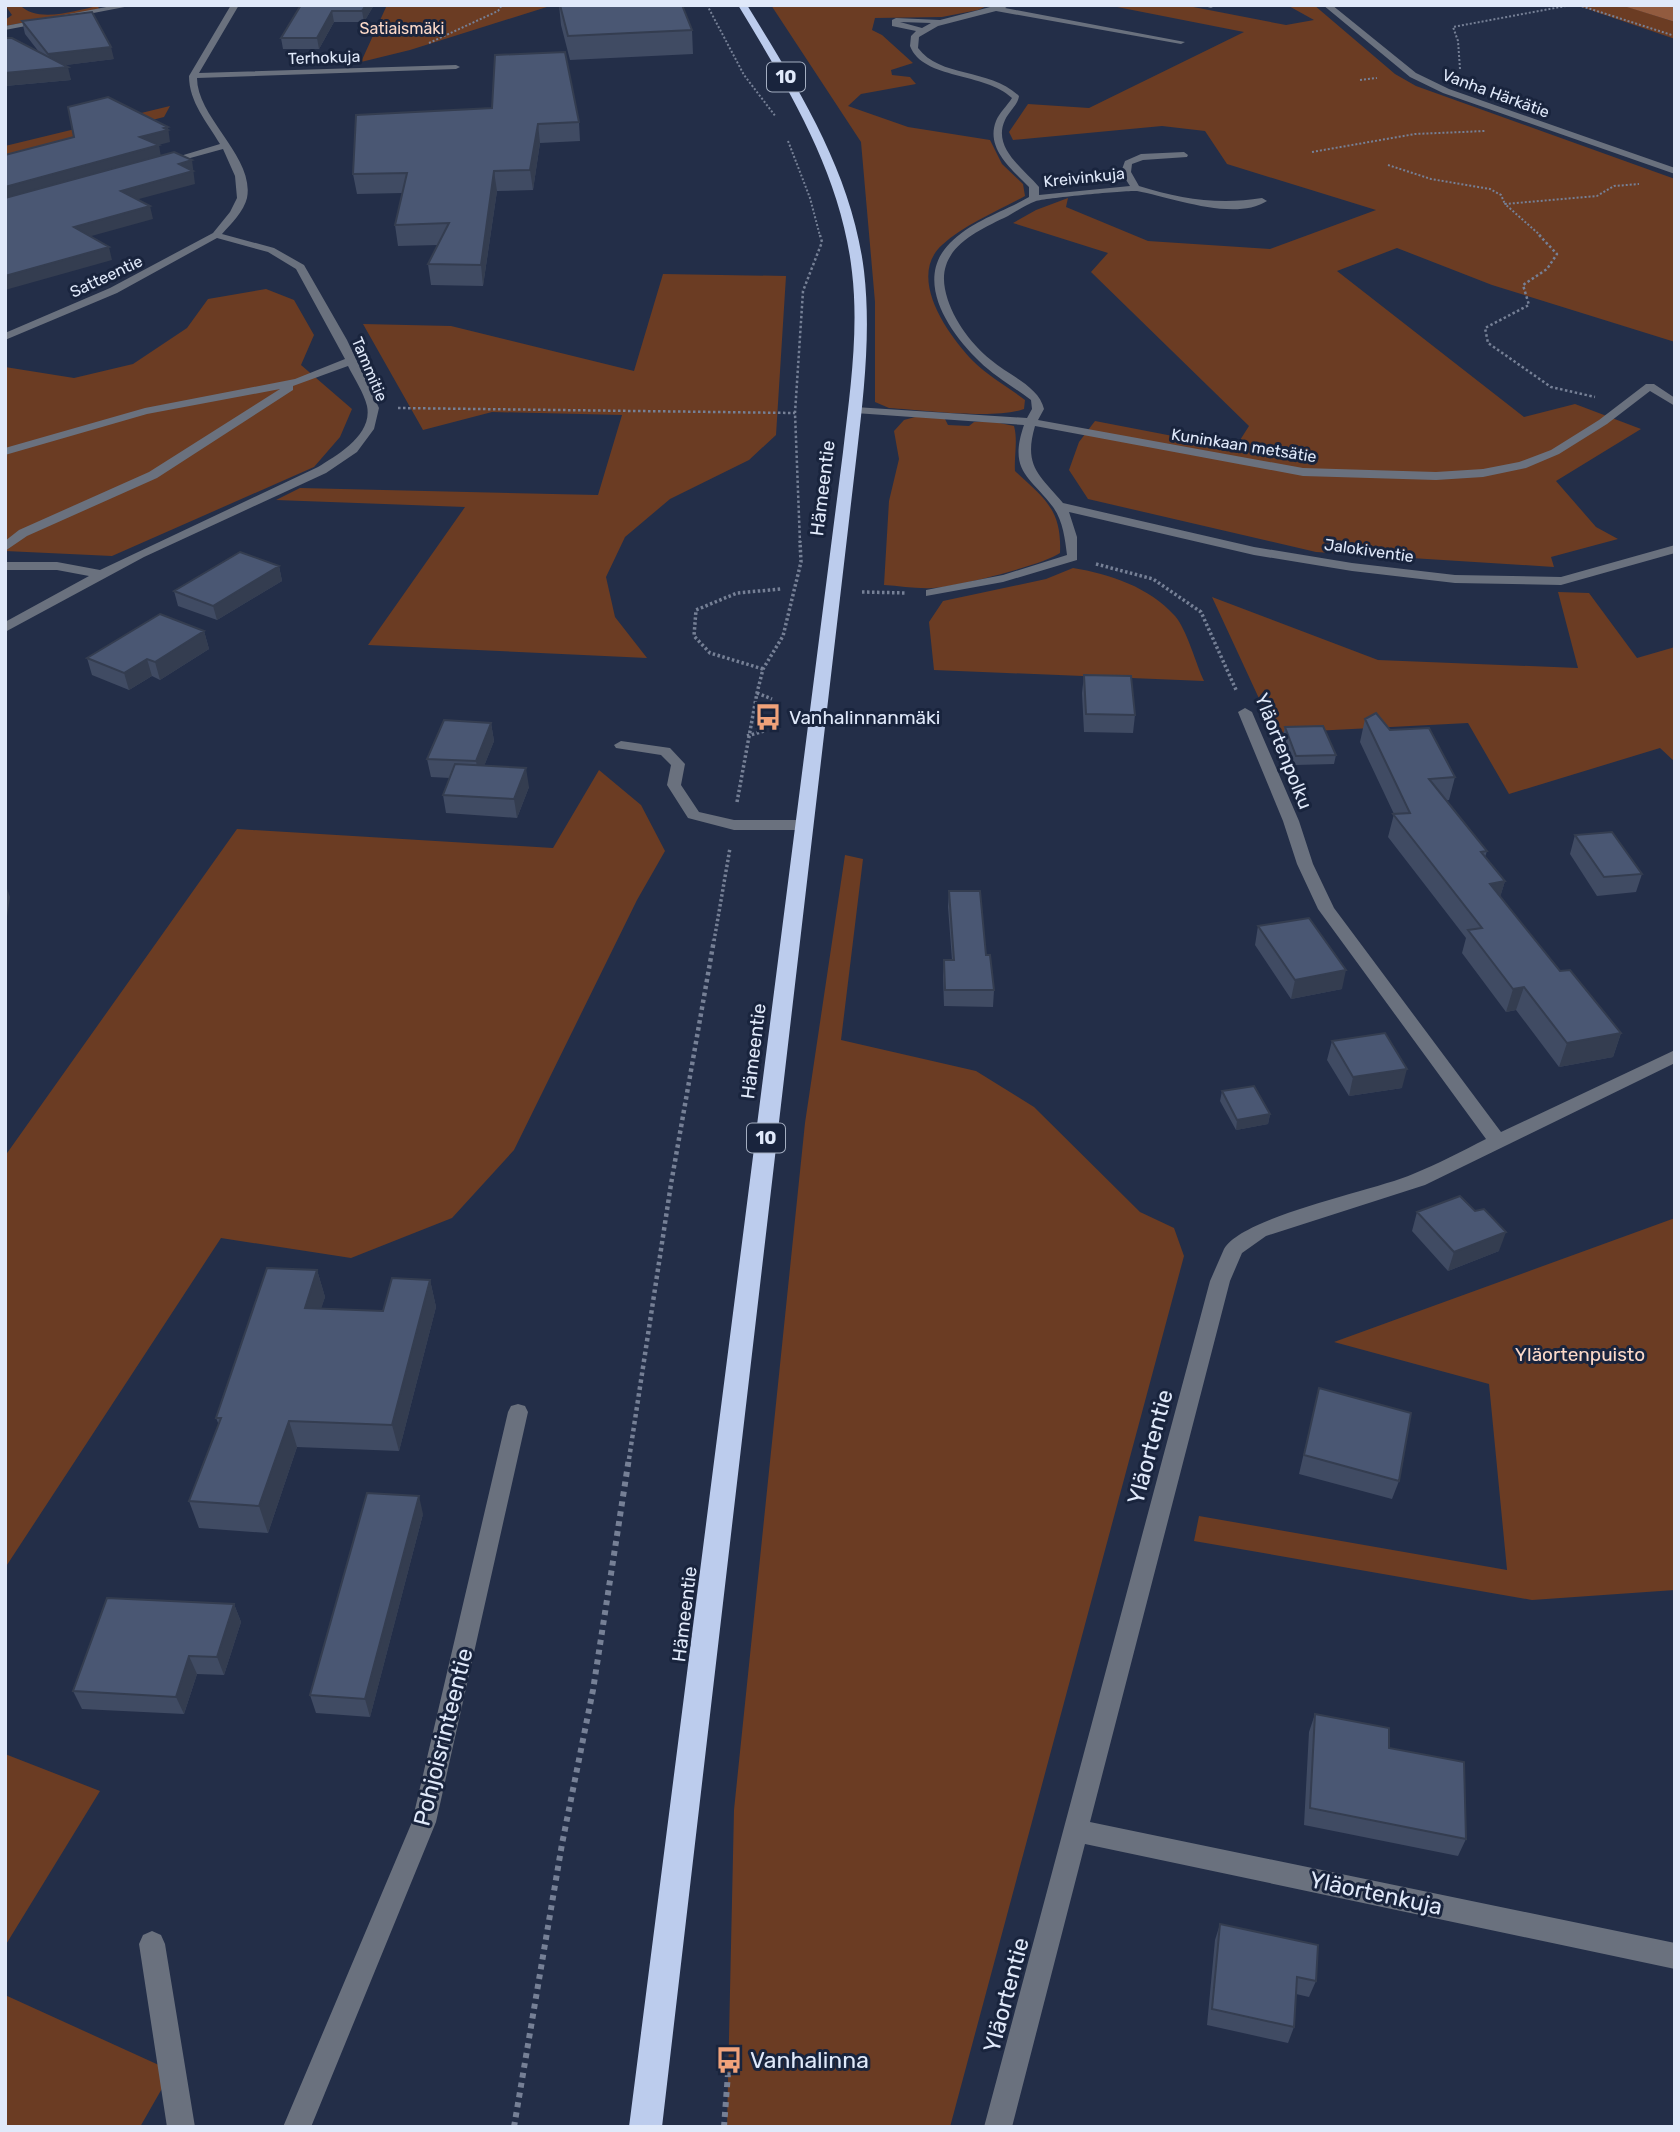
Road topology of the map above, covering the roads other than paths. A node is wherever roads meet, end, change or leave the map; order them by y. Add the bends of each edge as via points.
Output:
1 (131, 5) edge
2 (235, 5) edge
3 (742, 5) edge
4 (1328, 5) edge
5 (1002, 7) edge
6 (944, 22) junction
7 (5, 28) edge
8 (922, 30) junction
9 (1181, 42) dead end
10 (456, 66) dead end
11 (193, 76) junction
12 (223, 146) junction
13 (1184, 155) dead end
14 (151, 166) edge
15 (1675, 171) edge
16 (1136, 188) junction
17 (1034, 198) junction
18 (1262, 201) dead end
19 (216, 235) junction
20 (5, 337) edge
21 (351, 361) junction
22 (298, 382) junction
23 (1675, 403) edge
24 (855, 410) junction
25 (1030, 422) junction
26 (5, 452) edge
27 (1059, 506) junction
28 (5, 547) edge
29 (1675, 549) edge
30 (5, 566) edge
31 (101, 574) junction
32 (931, 593) road end
33 (5, 628) edge
34 (1245, 712) road end
35 (621, 746) dead end
36 (803, 825) junction
37 (1675, 1056) edge
38 (1498, 1142) junction
39 (518, 1412) dead end
40 (1078, 1831) junction
41 (152, 1944) dead end
42 (1675, 1956) edge
43 (181, 2127) edge
44 (297, 2127) edge
45 (645, 2127) edge
46 (998, 2127) edge

1 - 7 street
2 - 11 street
3 - 24 highway, Hämeentie / 10 via 813,124 842,194 859,279
4 - 15 street, Vanha Härkätie via 1413,75 1435,86
5 - 6 street
5 - 9 street
6 - 8 street
6 - 8 street via 896,20 896,26
8 - 17 street via 915,36 916,54 942,68 997,83 1016,97 1000,122 999,140 1002,154 1034,187
10 - 11 street, Terhokuja
11 - 12 street via 192,89
12 - 14 street
12 - 19 street via 242,180 242,198
13 - 16 street, Kreivinkuja via 1141,157 1128,163 1126,172
16 - 17 street, Kreivinkuja
16 - 18 street, Kreivinkuja via 1176,200 1222,206
17 - 25 street via 951,247 937,274 947,312 964,336 984,359 1036,399 1038,409
19 - 20 street, Satteentie via 110,293
19 - 21 street, Tammitie via 271,250 300,267
21 - 22 street
21 - 31 street, Tammitie via 373,408 369,429 353,450 322,470
22 - 26 street via 145,411
22 - 28 street via 153,475 23,533
23 - 25 street, Kuninkaan metsätie via 1650,386 1555,452 1483,473 1436,476 1303,472
24 - 25 street, Kuninkaan metsätie
24 - 36 highway, Hämeentie / 10
25 - 27 street via 1025,464 1035,482
27 - 29 street, Jalokiventie via 1254,551 1455,579 1561,581
27 - 32 street via 1072,536 1073,557 1047,568
30 - 31 street via 57,566
31 - 33 street, Tammitie
34 - 38 street, Yläortenpolku via 1326,909
35 - 36 street via 665,751 678,764 674,785 692,815 734,825
36 - 45 highway, Hämeentie / 10
37 - 38 street, Yläortentie
38 - 40 street, Yläortentie via 1418,1180 1259,1231 1234,1249 1220,1281
39 - 44 street, Pohjoisrinteentie via 424,1822
40 - 42 street, Yläortenkuja
40 - 46 street, Yläortentie
41 - 43 street

